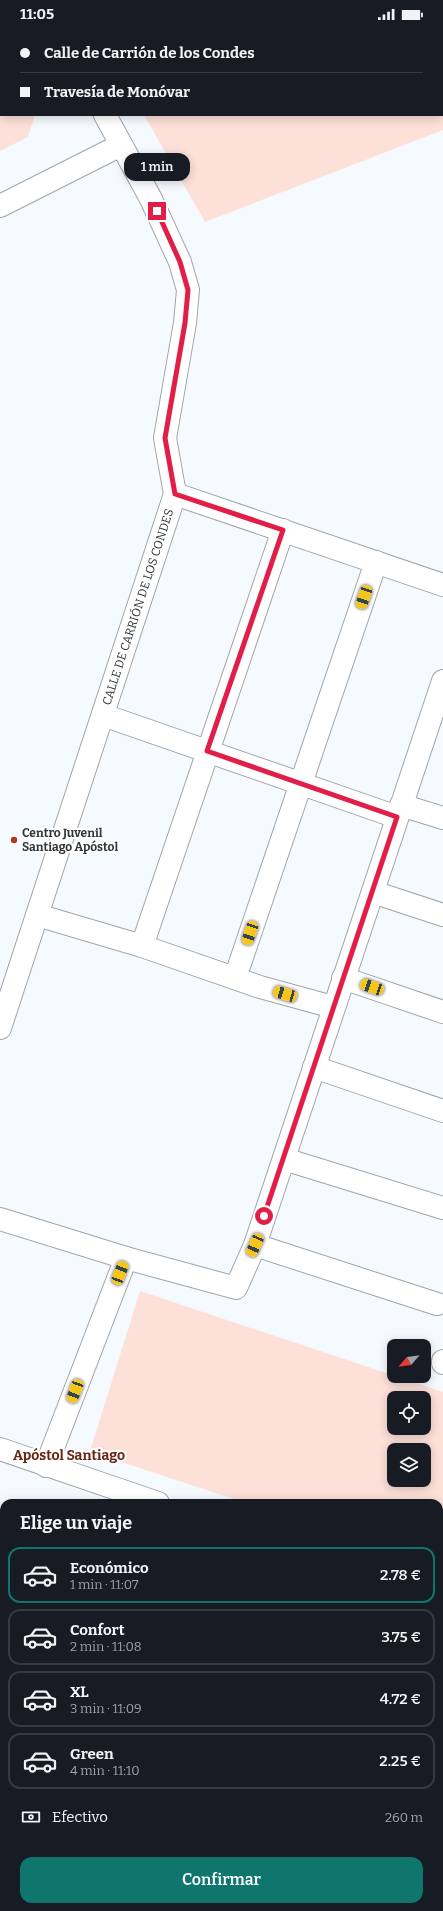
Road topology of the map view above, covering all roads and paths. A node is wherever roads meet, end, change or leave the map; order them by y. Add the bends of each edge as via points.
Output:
1 (106, 116) edge
2 (120, 145) junction
3 (0, 206) edge
4 (175, 494) junction
5 (283, 530) junction
6 (376, 562) junction
7 (443, 585) edge
8 (443, 681) edge
9 (103, 714) junction
10 (437, 720) edge
11 (207, 751) junction
12 (300, 783) junction
13 (399, 811) junction
14 (443, 818) edge
15 (374, 892) junction
16 (37, 915) junction
17 (443, 915) edge
18 (142, 946) junction
19 (235, 978) junction
20 (344, 978) junction
21 (333, 1008) junction
22 (443, 1012) edge
23 (0, 1028) edge
24 (314, 1067) junction
25 (443, 1110) edge
26 (284, 1159) junction
27 (443, 1208) edge
28 (0, 1219) edge
29 (255, 1245) junction
30 (126, 1258) junction
31 (437, 1304) dead end
32 (0, 1449) edge
33 (46, 1466) junction
34 (146, 1499) edge

1 - 2 street
2 - 3 street
2 - 4 street via 152,199 180,262 188,290 185,323 165,438
4 - 5 street, CALLE DE CARRIÓN DE LOS CONDES
4 - 9 street, CALLE DE CARRIÓN DE LOS CONDES
5 - 6 street, CALLE DE CARRIÓN DE LOS CONDES
5 - 11 street
6 - 7 street, CALLE DE CARRIÓN DE LOS CONDES
6 - 12 street
8 - 10 street
9 - 11 street, CALLE DE CARRIÓN DE LOS CONDES
9 - 16 street, CALLE DE CARRIÓN DE LOS CONDES
10 - 13 street
11 - 12 street, CALLE DE CARRIÓN DE LOS CONDES
11 - 18 street
12 - 13 street, CALLE DE CARRIÓN DE LOS CONDES
12 - 19 street
13 - 14 street, CALLE DE CARRIÓN DE LOS CONDES
13 - 15 street
15 - 17 street
15 - 20 street
16 - 18 street
16 - 23 street, CALLE DE CARRIÓN DE LOS CONDES
18 - 19 street
19 - 21 street
20 - 21 street
20 - 22 street
21 - 24 street
24 - 25 street
24 - 26 street
26 - 27 street
26 - 29 street
28 - 30 street
29 - 30 street via 236,1288
29 - 31 street
30 - 33 street
32 - 33 street
33 - 34 street

